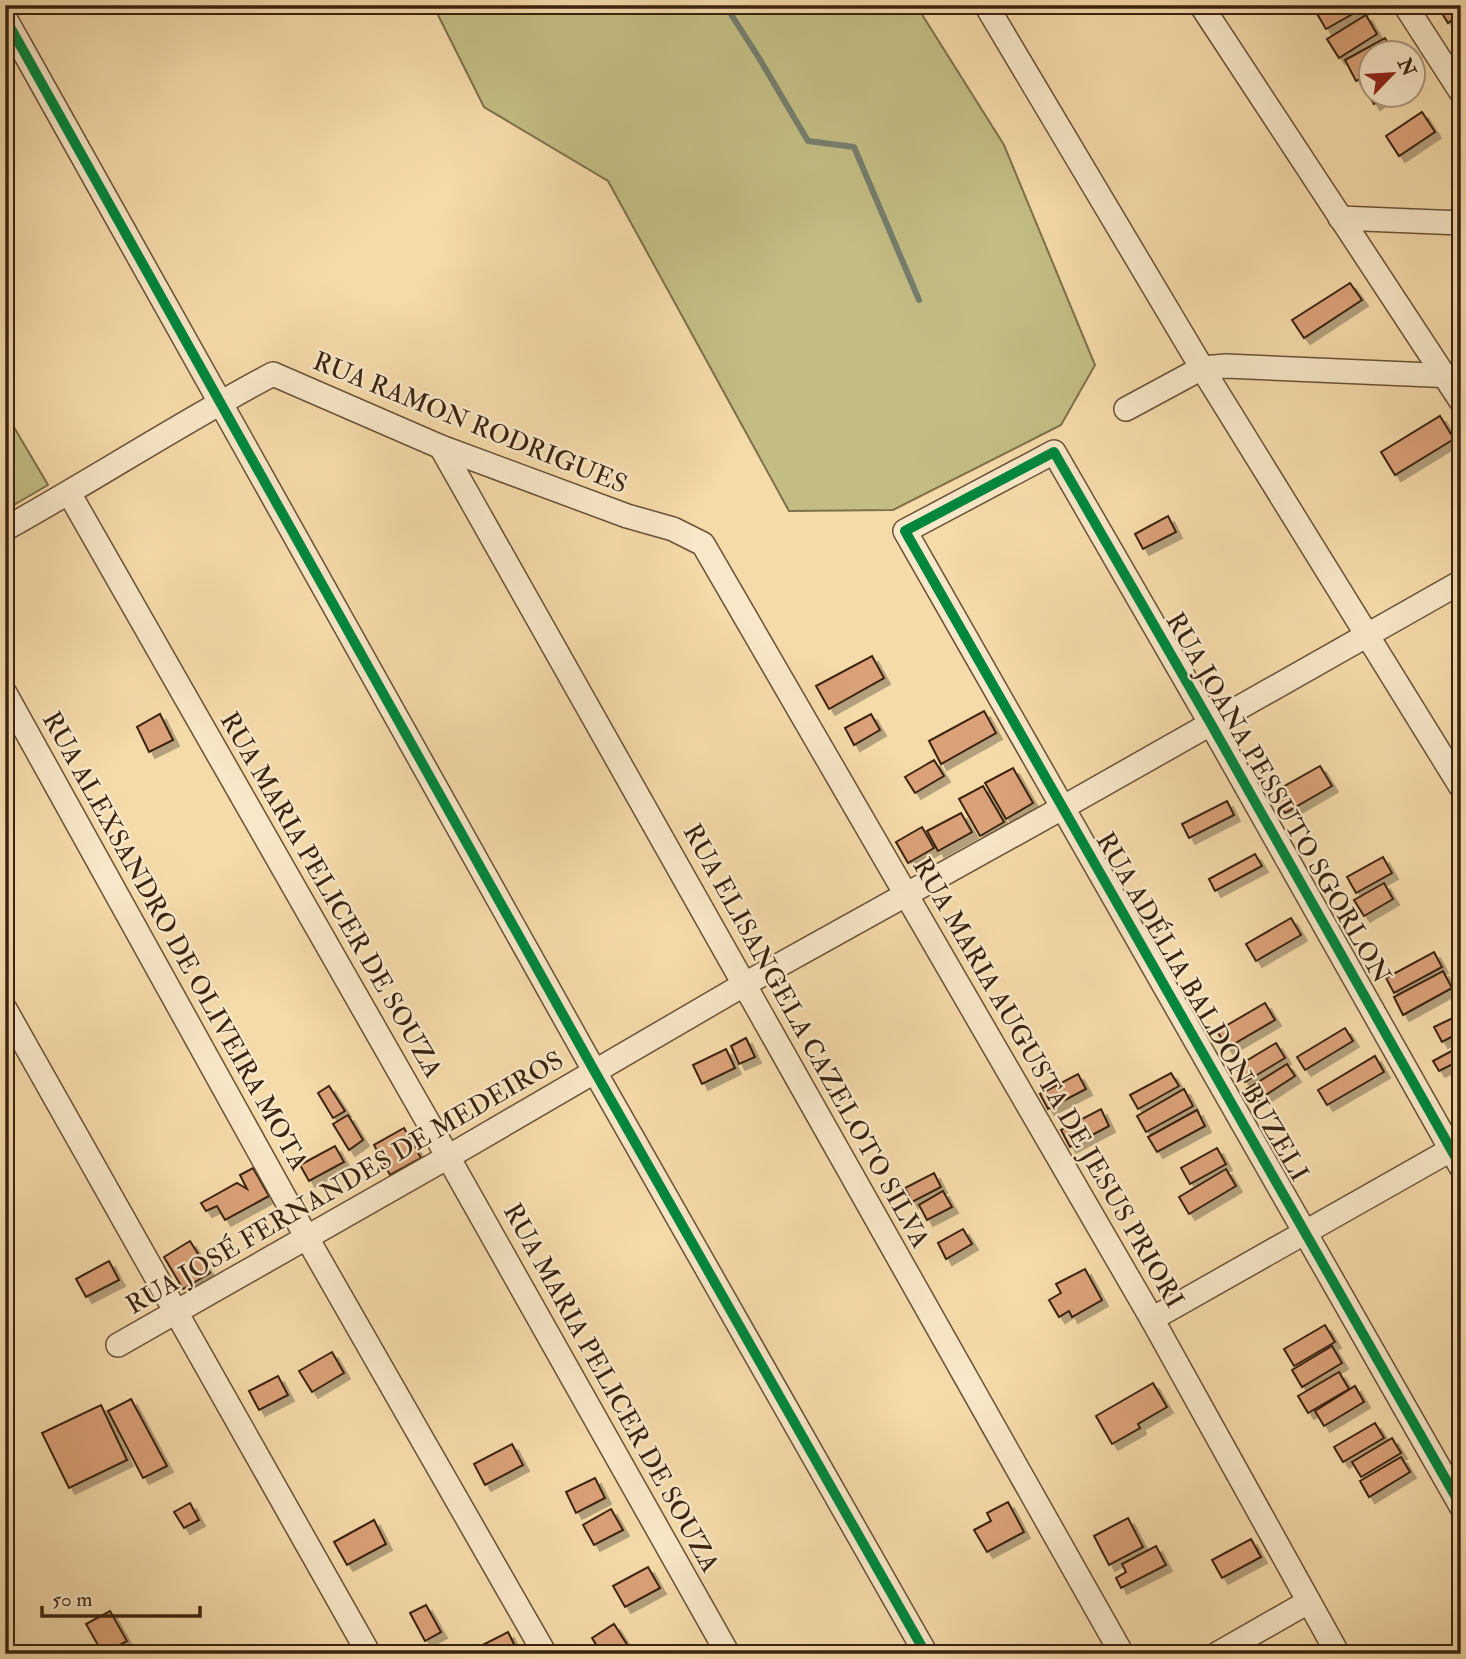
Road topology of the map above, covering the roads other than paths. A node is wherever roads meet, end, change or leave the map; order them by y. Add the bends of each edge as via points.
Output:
1 (986, 5) edge
2 (1201, 5) edge
3 (1405, 5) edge
4 (5, 18) edge
5 (1461, 92) edge
6 (1340, 218) junction
7 (1461, 223) edge
8 (1202, 368) junction
9 (1452, 375) edge
10 (1461, 401) edge
11 (220, 402) junction
12 (1126, 409) dead end
13 (441, 447) junction
14 (69, 494) junction
15 (5, 529) edge
16 (905, 531) joint
17 (703, 544) joint
18 (1461, 582) edge
19 (1367, 636) junction
20 (5, 693) edge
21 (1211, 724) junction
22 (1461, 788) edge
23 (1062, 808) junction
24 (906, 895) junction
25 (746, 984) junction
26 (5, 1009) edge
27 (595, 1073) junction
28 (1457, 1153) edge
29 (448, 1157) junction
30 (1305, 1233) junction
31 (307, 1238) junction
32 (176, 1312) junction
33 (1152, 1319) junction
34 (118, 1345) dead end
35 (1461, 1506) edge
36 (1308, 1602) junction
37 (369, 1654) edge
38 (545, 1654) edge
39 (728, 1654) edge
40 (926, 1654) edge
41 (1122, 1654) edge
42 (1217, 1654) edge
43 (1338, 1654) edge

1 - 8 street
2 - 6 street
3 - 5 street
4 - 11 street
6 - 7 street
6 - 9 street
8 - 9 street
8 - 12 street
8 - 19 street
9 - 10 street
11 - 13 street, RUA RAMON RODRIGUES via 273,374
11 - 14 street
11 - 27 street
13 - 17 street, RUA RAMON RODRIGUES via 673,529
13 - 25 street, RUA ELISANGELA CAZELOTO SILVA
14 - 15 street
14 - 29 street, RUA MARIA PELICER DE SOUZA
16 - 21 street, RUA JOANA PESSUTO SGORLON via 1054,452
16 - 23 street, RUA ADÉLIA BALDON BUZELI
17 - 24 street, RUA MARIA AUGUSTA DE JESUS PRIORI
18 - 19 street, RUA JOSÉ FERNANDES DE MEDEIROS
19 - 21 street, RUA JOSÉ FERNANDES DE MEDEIROS
19 - 22 street
20 - 31 street, RUA ALEXSANDRO DE OLIVEIRA MOTA
21 - 23 street, RUA JOSÉ FERNANDES DE MEDEIROS
21 - 28 street, RUA JOANA PESSUTO SGORLON
23 - 24 street, RUA JOSÉ FERNANDES DE MEDEIROS
23 - 30 street, RUA ADÉLIA BALDON BUZELI
24 - 25 street, RUA JOSÉ FERNANDES DE MEDEIROS
24 - 33 street, RUA MARIA AUGUSTA DE JESUS PRIORI
25 - 27 street, RUA JOSÉ FERNANDES DE MEDEIROS
25 - 41 street, RUA ELISANGELA CAZELOTO SILVA
26 - 32 street
27 - 29 street, RUA JOSÉ FERNANDES DE MEDEIROS
27 - 40 street
28 - 30 street
29 - 31 street, RUA JOSÉ FERNANDES DE MEDEIROS
29 - 39 street, RUA MARIA PELICER DE SOUZA
30 - 33 street
30 - 35 street, RUA ADÉLIA BALDON BUZELI
31 - 32 street, RUA JOSÉ FERNANDES DE MEDEIROS
31 - 38 street, RUA ALEXSANDRO DE OLIVEIRA MOTA
32 - 34 street, RUA JOSÉ FERNANDES DE MEDEIROS
32 - 37 street
33 - 36 street, RUA MARIA AUGUSTA DE JESUS PRIORI
36 - 42 street
36 - 43 street, RUA MARIA AUGUSTA DE JESUS PRIORI

